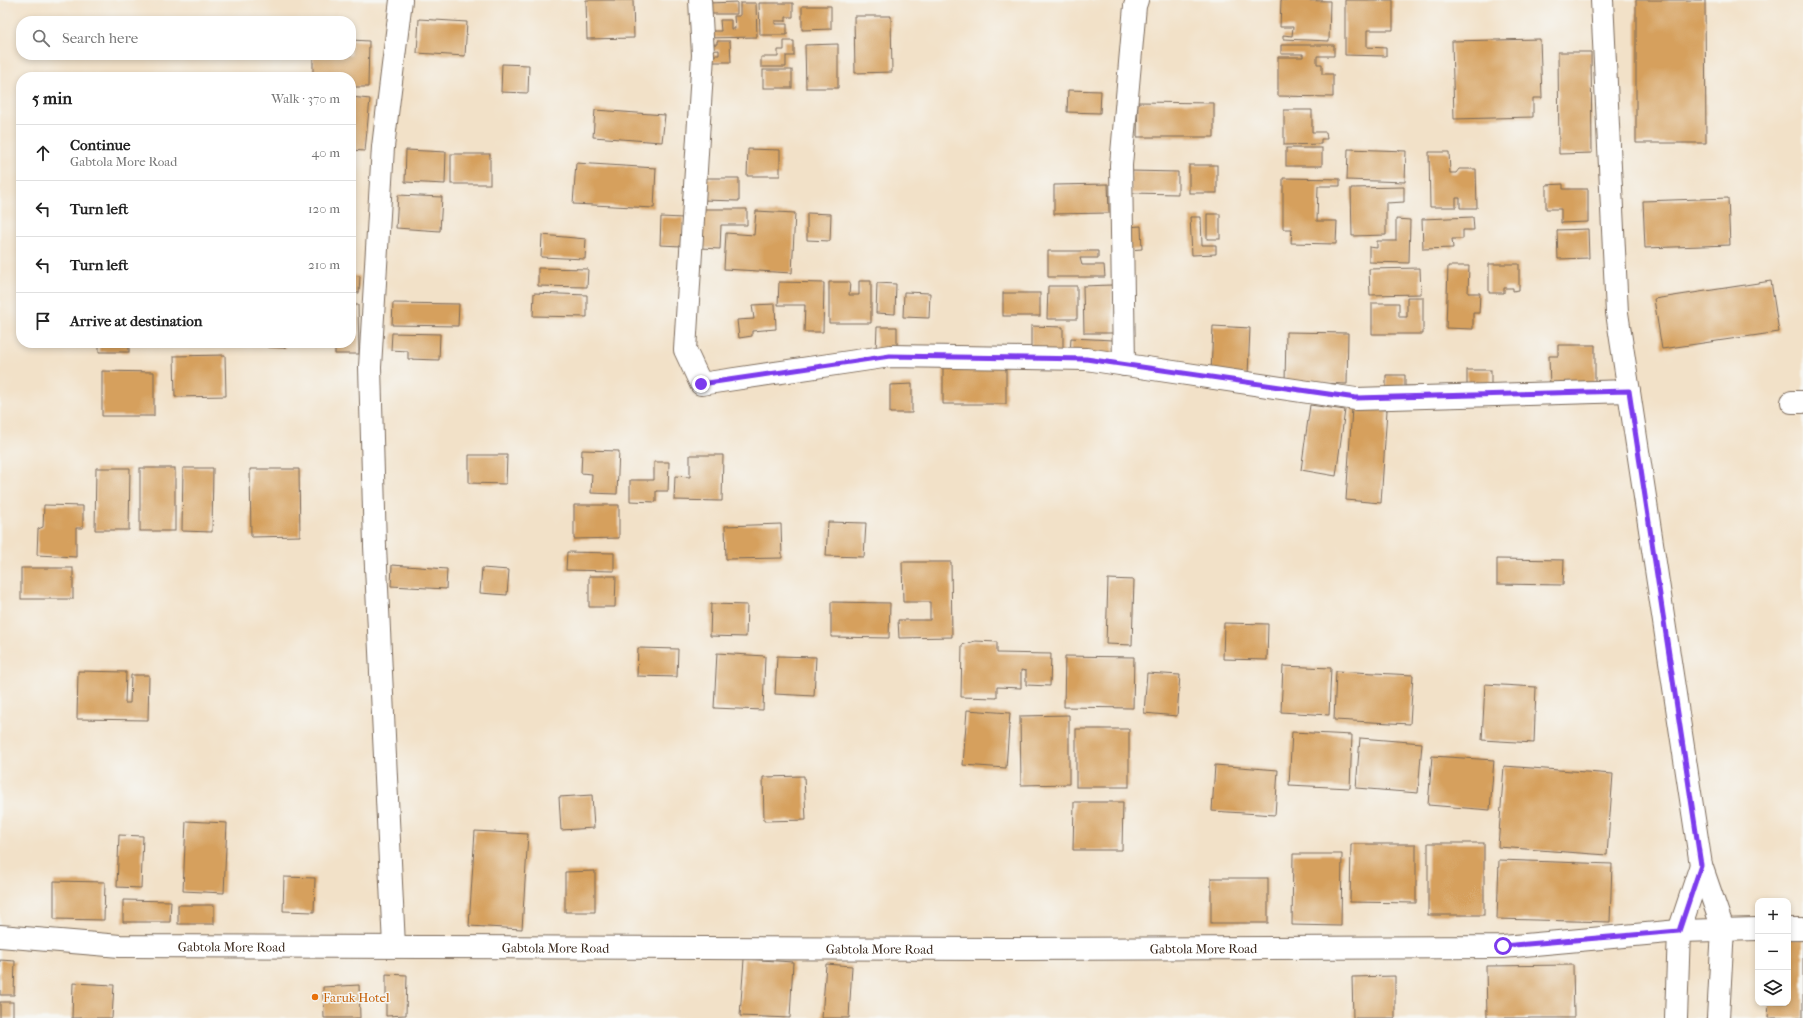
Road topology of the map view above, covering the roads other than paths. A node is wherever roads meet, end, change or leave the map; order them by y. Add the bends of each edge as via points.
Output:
1 (401, 0) edge
2 (700, 0) edge
3 (1137, 0) edge
4 (1602, 0) edge
5 (1124, 365) junction
6 (1629, 391) junction
7 (1701, 865) junction
8 (1723, 929) junction
9 (1755, 929) edge
10 (1791, 929) edge
11 (1803, 929) edge
12 (1679, 931) junction
13 (0, 936) edge
14 (394, 946) junction
15 (1676, 1018) edge
16 (1718, 1018) edge

1 - 14 street via 382,147 370,367 375,546
2 - 5 street via 703,55 685,350 701,384 890,356 1086,359
3 - 5 street via 1120,165
4 - 6 street via 1618,313
5 - 6 street via 1356,398
6 - 7 street
7 - 8 street
7 - 12 street
8 - 9 street, Gabtola More Road
8 - 12 street, Gabtola More Road
8 - 16 street
10 - 11 street
12 - 14 street, Gabtola More Road via 1495,947 1008,949
12 - 15 street
13 - 14 street, Gabtola More Road via 120,946

